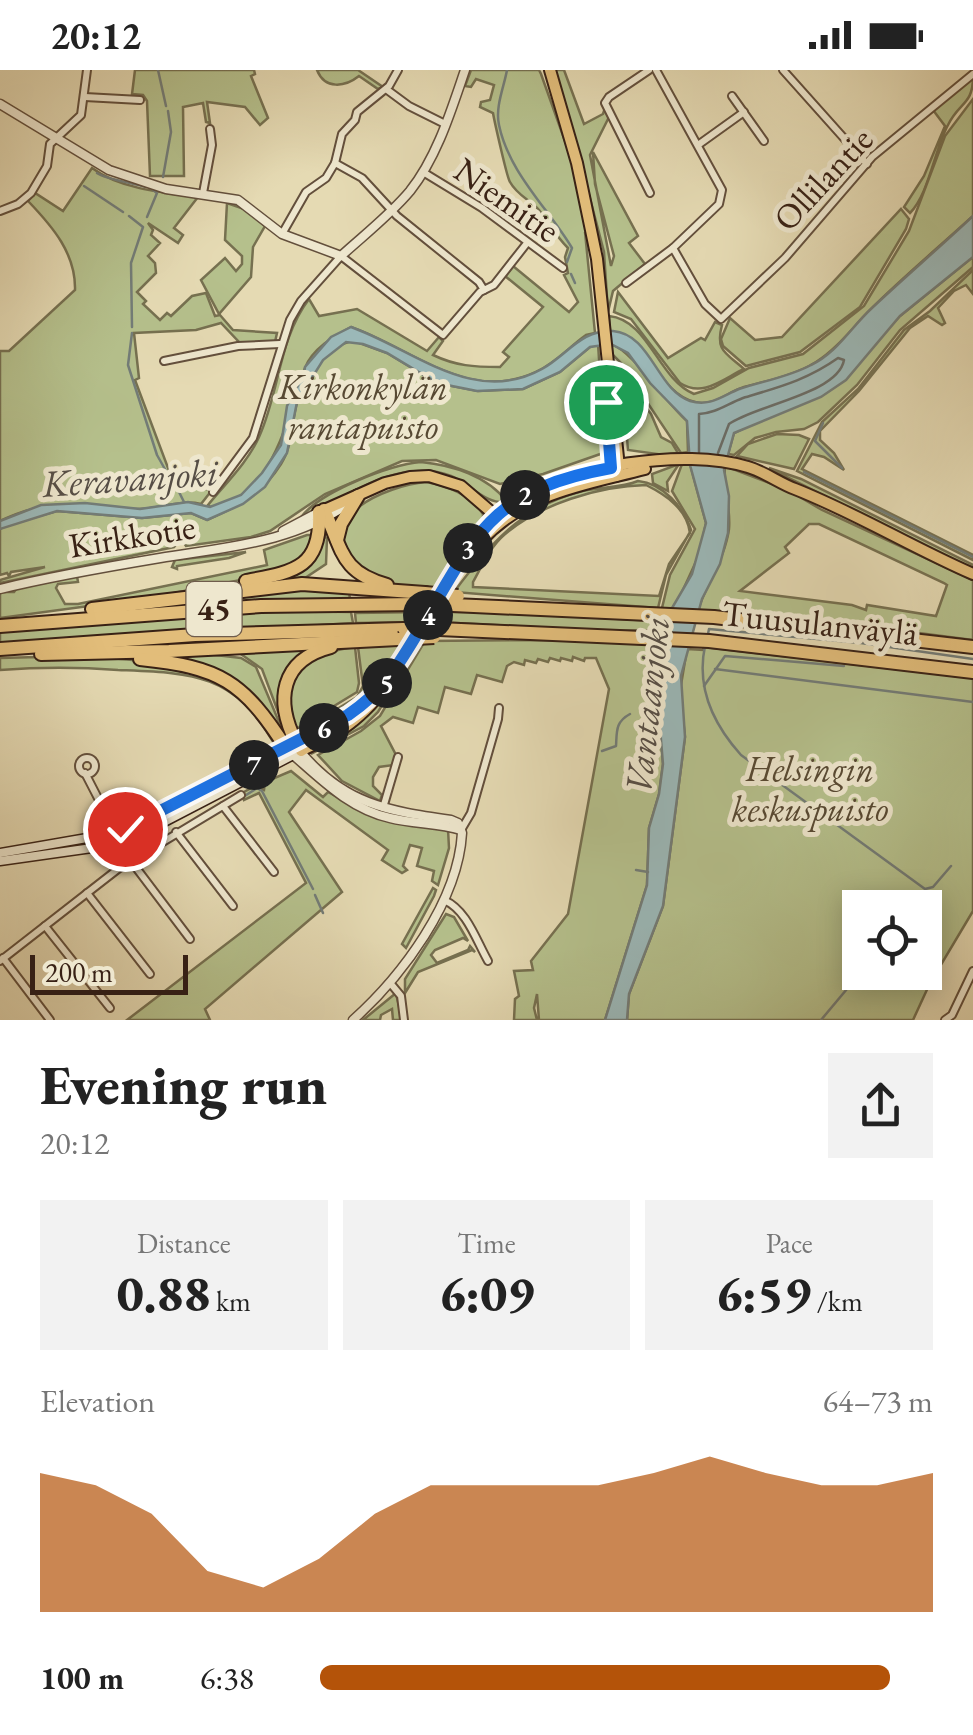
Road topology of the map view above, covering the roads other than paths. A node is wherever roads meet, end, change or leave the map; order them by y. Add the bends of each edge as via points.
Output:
1 (88, 70) edge
2 (398, 70) edge
3 (464, 70) edge
4 (546, 70) edge
5 (653, 70) edge
6 (783, 70) edge
7 (973, 74) edge
8 (386, 89) junction
9 (732, 96) dead end
10 (85, 97) junction
11 (140, 100) dead end
12 (0, 104) edge
13 (744, 112) junction
14 (445, 124) junction
15 (210, 129) dead end
16 (54, 139) junction
17 (764, 142) dead end
18 (698, 145) junction
19 (336, 163) junction
20 (866, 164) junction
21 (423, 172) junction
22 (650, 192) dead end
23 (203, 194) junction
24 (0, 211) edge
25 (391, 211) junction
26 (282, 234) junction
27 (528, 243) junction
28 (673, 248) junction
29 (341, 256) junction
30 (563, 268) dead end
31 (626, 283) dead end
32 (484, 290) junction
33 (281, 342) junction
34 (164, 362) dead end
35 (616, 471) junction
36 (212, 492) dead end
37 (358, 496) junction
38 (322, 515) junction
39 (498, 516) junction
40 (337, 542) junction
41 (973, 574) edge
42 (0, 589) edge
43 (409, 591) junction
44 (173, 597) junction
45 (421, 598) junction
46 (5, 625) edge
47 (401, 634) junction
48 (353, 642) junction
49 (973, 647) edge
50 (0, 652) edge
51 (92, 654) junction
52 (973, 672) edge
53 (499, 708) dead end
54 (294, 749) junction
55 (398, 757) dead end
56 (89, 772) dead end
57 (242, 795) dead end
58 (224, 806) junction
59 (382, 812) junction
60 (461, 830) junction
61 (176, 832) junction
62 (111, 839) junction
63 (0, 853) edge
64 (0, 861) edge
65 (131, 861) junction
66 (117, 867) junction
67 (274, 872) dead end
68 (87, 893) junction
69 (442, 899) junction
70 (232, 906) dead end
71 (45, 926) junction
72 (190, 939) dead end
73 (2, 960) edge
74 (488, 961) dead end
75 (973, 971) edge
76 (150, 974) dead end
77 (391, 984) junction
78 (110, 1008) dead end
79 (50, 1020) edge
80 (353, 1020) edge
81 (404, 1020) edge
82 (945, 1020) edge

1 - 10 street
2 - 8 street
3 - 14 street
4 - 35 main road via 590,218
5 - 18 street
5 - 22 street via 605,103
6 - 20 street
7 - 20 street, Ollilantie
8 - 14 street
8 - 19 street via 356,112 342,134
9 - 13 street
10 - 11 street
10 - 16 street via 81,115
12 - 16 street
13 - 17 street
13 - 18 street
14 - 21 street
15 - 23 street
16 - 23 street via 108,170
16 - 24 street via 34,189
18 - 28 street via 722,198
19 - 25 street via 366,181
19 - 26 street via 306,192
20 - 28 street, Ollilantie via 724,318 715,316
21 - 25 street
21 - 27 street, Niemitie
23 - 26 street via 248,204
25 - 29 street
25 - 32 street
26 - 29 street
27 - 30 street, Niemitie
27 - 32 street
28 - 31 street
29 - 32 street via 440,334
29 - 33 street via 301,301
33 - 34 street
33 - 36 street via 254,438
35 - 39 main road
35 - 41 main road via 709,459 744,466
37 - 38 main road, Kirkkotie
37 - 39 main road, Kirkkotie via 418,476 484,498
37 - 40 highway
38 - 40 highway
38 - 42 street, Kirkkotie via 236,548
38 - 44 highway via 317,546 302,566
39 - 54 main road via 382,690
40 - 43 highway via 357,574
43 - 44 highway via 302,584
43 - 45 highway
44 - 46 highway
45 - 46 highway, Tuusulanväylä / 45
45 - 49 highway, Tuusulanväylä / 45, bridge via 714,617
47 - 48 highway
47 - 50 highway, Tuusulanväylä / 45 via 195,635
47 - 52 highway, Tuusulanväylä / 45, bridge via 639,635
48 - 51 highway
48 - 54 highway via 314,652 291,674 283,708
50 - 51 highway
51 - 54 highway via 168,663 227,681 259,706
53 - 60 street
54 - 59 street
54 - 62 street
55 - 59 street
56 - 62 street via 108,813
57 - 58 street
58 - 61 street
58 - 67 street
59 - 60 street via 451,820
60 - 69 street
61 - 65 street
61 - 70 street
62 - 63 street
62 - 64 street
62 - 66 street
65 - 66 street
65 - 72 street
66 - 68 street
68 - 71 street
68 - 76 street
69 - 74 street via 462,914
69 - 77 street
71 - 73 street
71 - 78 street
73 - 79 street
75 - 82 street
77 - 80 street
77 - 81 street

